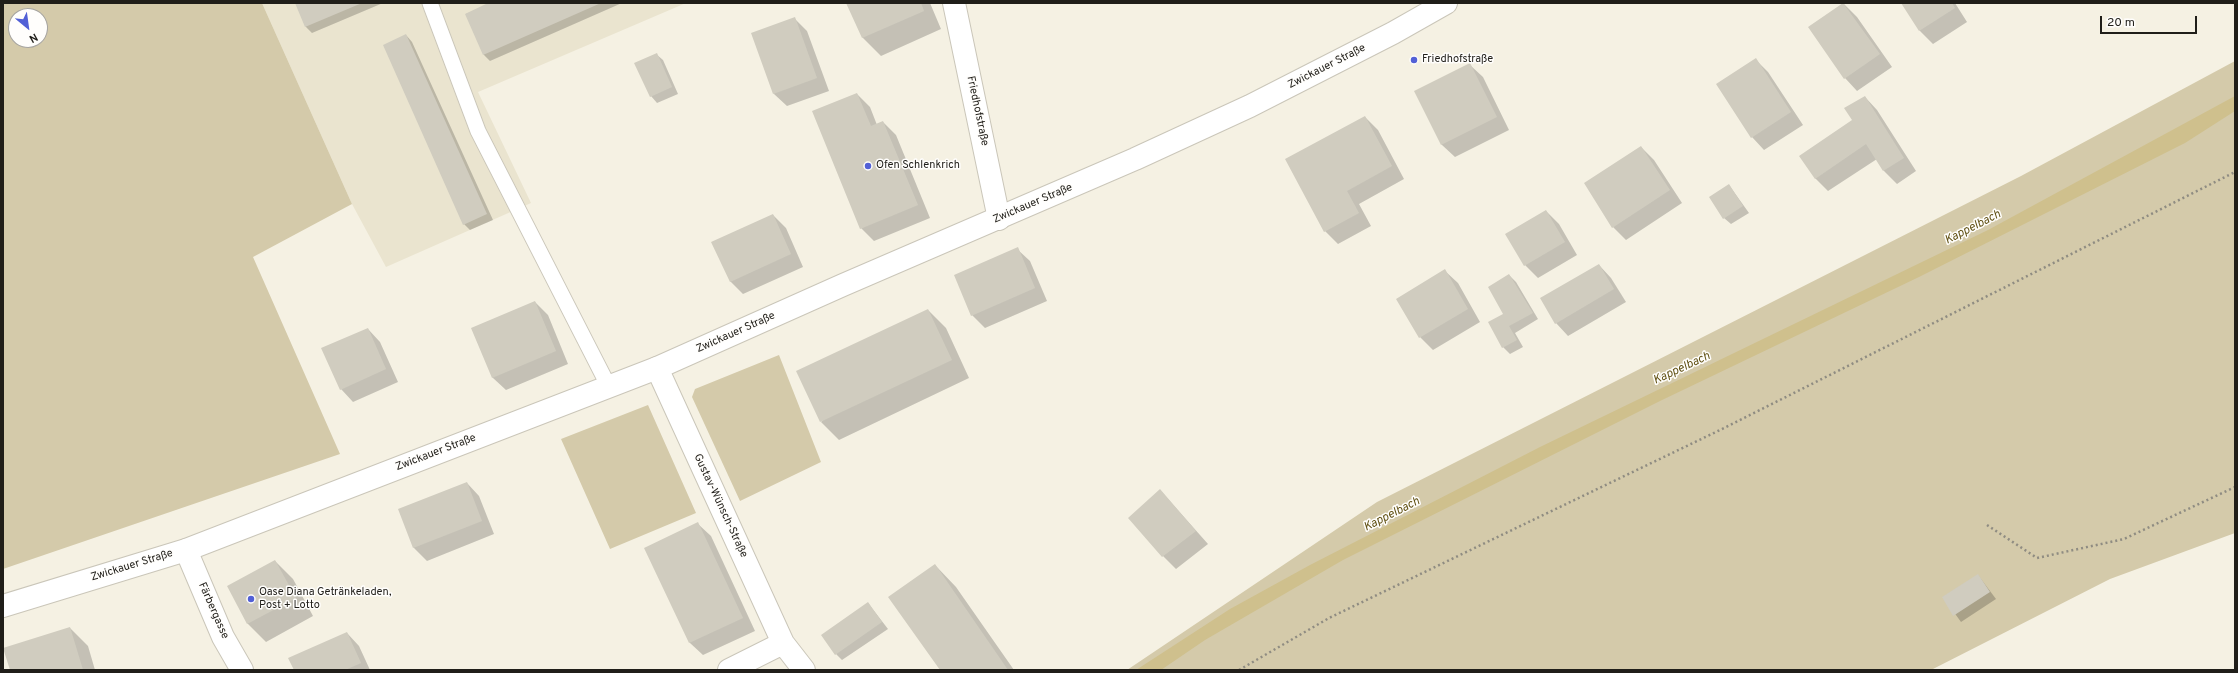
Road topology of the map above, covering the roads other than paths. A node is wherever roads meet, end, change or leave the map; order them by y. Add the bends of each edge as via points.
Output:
1 (430, 3) edge
2 (954, 3) edge
3 (1446, 3) edge
4 (999, 218) junction
5 (656, 368) junction
6 (609, 387) junction
7 (186, 550) junction
8 (3, 606) edge
9 (783, 643) junction
10 (242, 670) edge
11 (729, 670) edge
12 (804, 670) edge

1 - 6 lane via 478,131
2 - 4 main road, Friedhofstraße
3 - 4 main road, Zwickauer Straße via 1250,106
4 - 5 main road, Zwickauer Straße
5 - 6 main road, Zwickauer Straße
5 - 9 main road, Gustav-Wünsch-Straße
6 - 7 main road, Zwickauer Straße
7 - 8 main road, Zwickauer Straße
7 - 10 main road, Färbergasse via 223,637
9 - 11 main road
9 - 12 main road, Gustav-Wünsch-Straße

